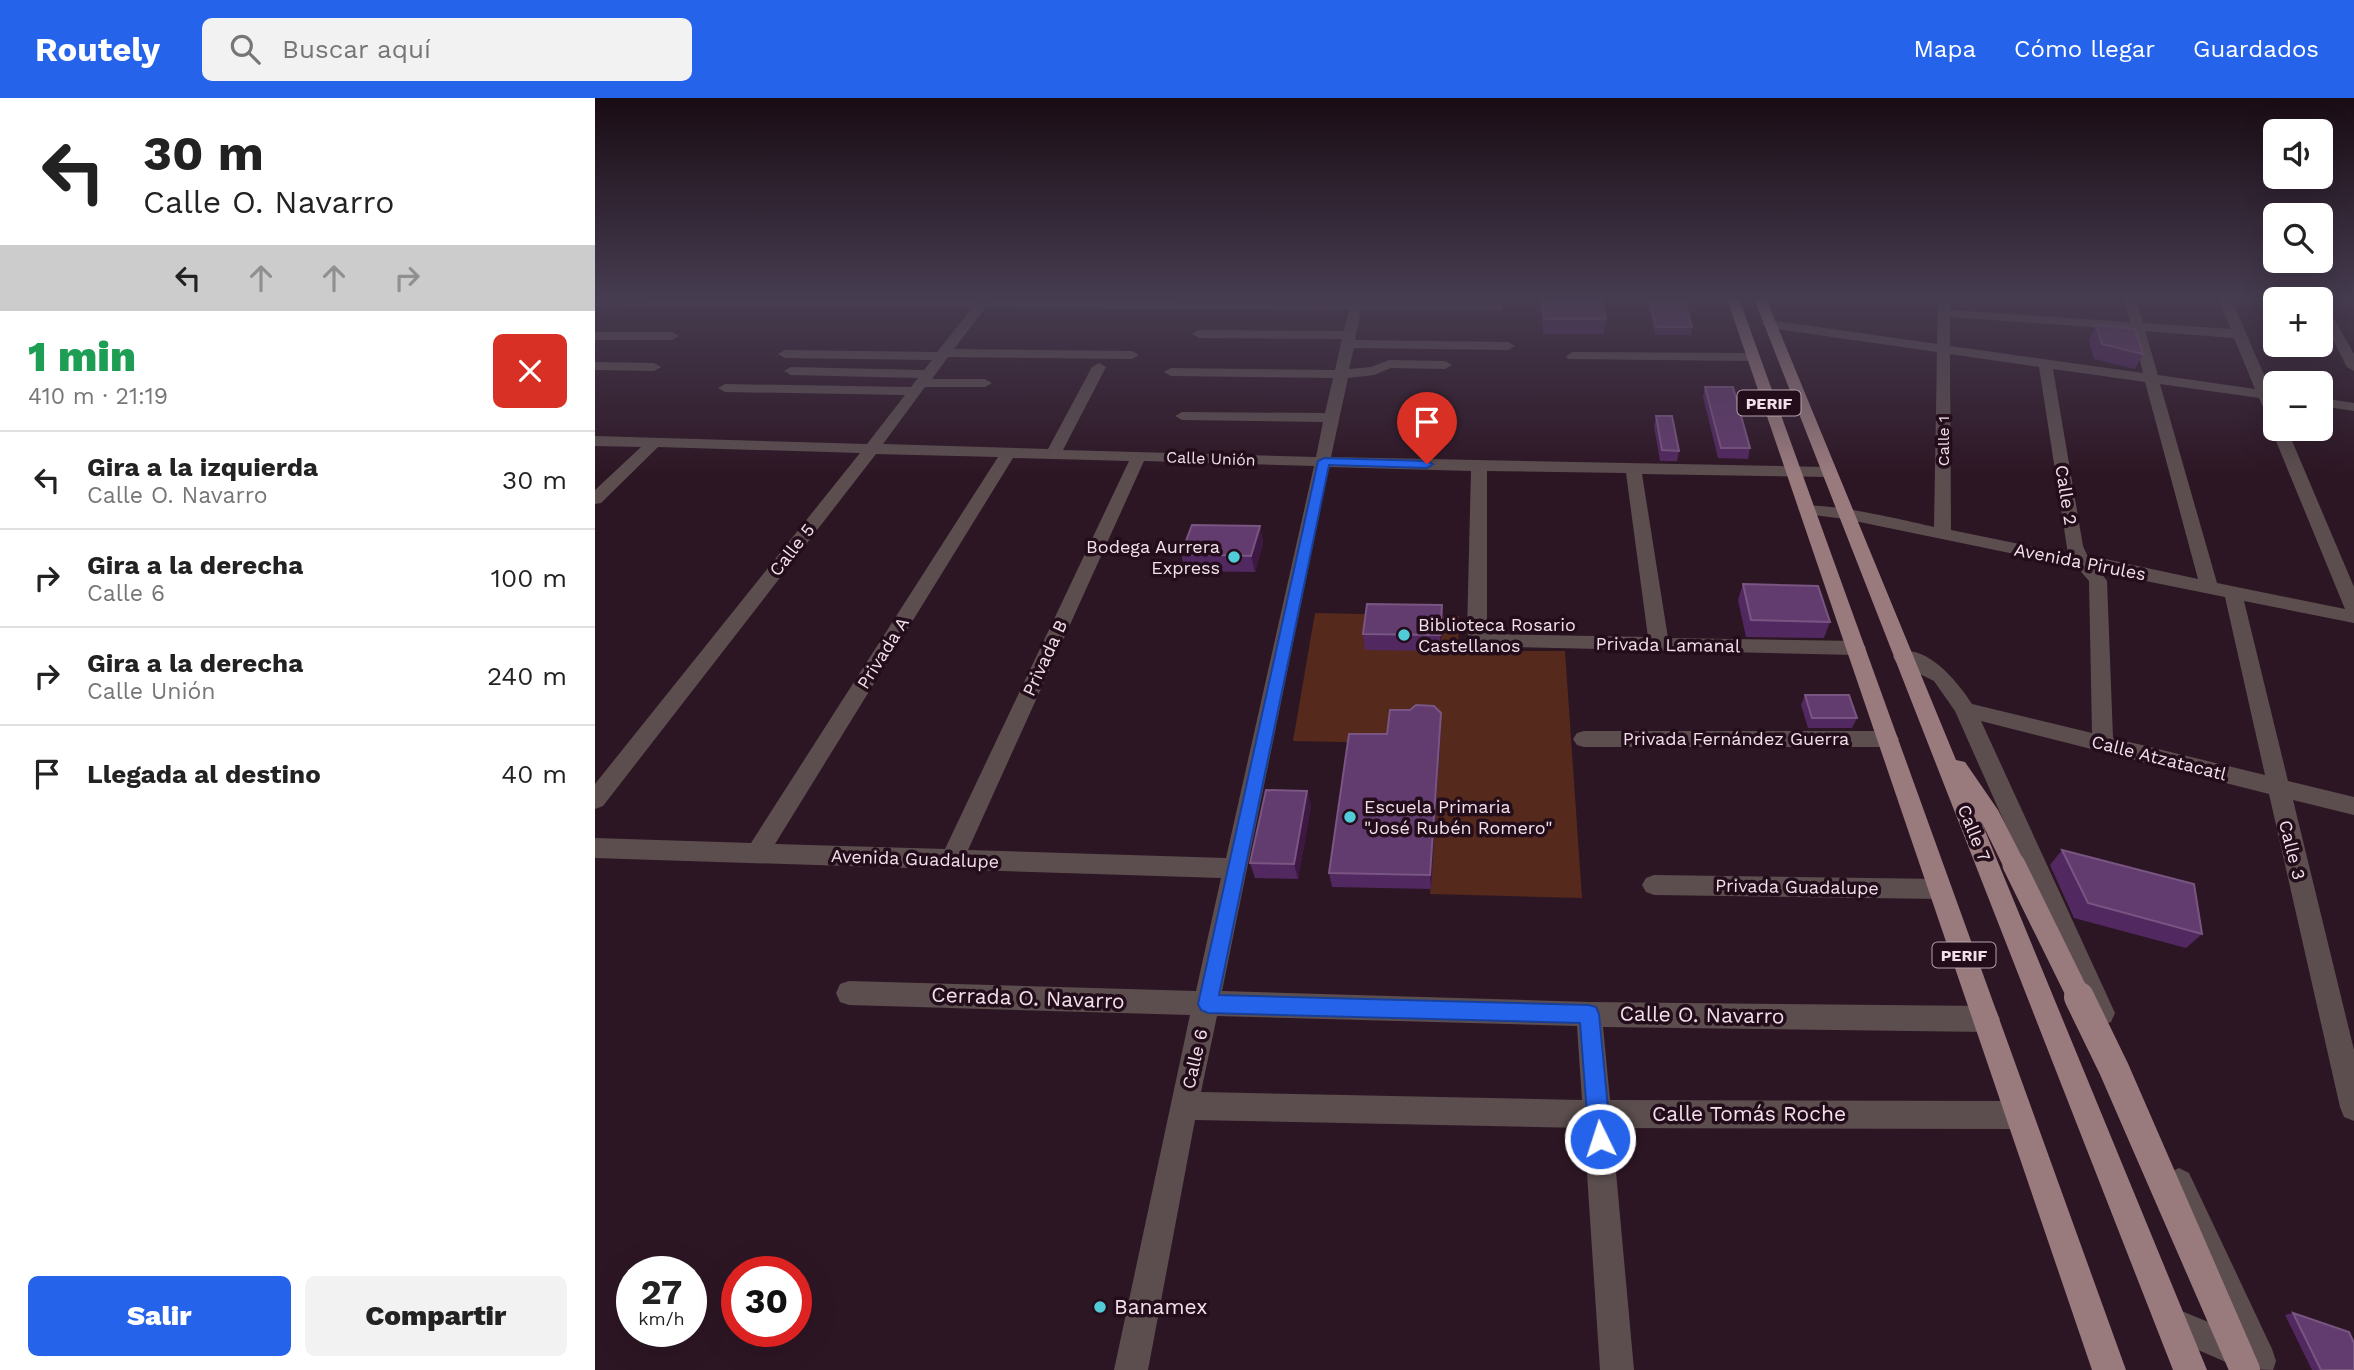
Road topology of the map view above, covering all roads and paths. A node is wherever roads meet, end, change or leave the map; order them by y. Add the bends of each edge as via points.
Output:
1 (942, 355) edge
2 (1345, 355) edge
3 (1782, 355) edge
4 (1944, 355) edge
5 (1990, 355) edge
6 (2146, 355) edge
7 (2250, 355) edge
8 (1573, 356) dead end
9 (1752, 357) joint
10 (2045, 363) junction
11 (1445, 365) dead end
12 (595, 366) edge
13 (654, 367) dead end
14 (1099, 367) dead end
15 (790, 371) dead end
16 (1171, 372) dead end
17 (1341, 374) junction
18 (2153, 379) junction
19 (2263, 381) edge
20 (920, 383) junction
21 (985, 383) dead end
22 (725, 388) dead end
23 (2263, 394) edge
24 (2333, 404) edge
25 (2354, 407) edge
26 (1182, 416) dead end
27 (1331, 418) junction
28 (595, 441) edge
29 (2284, 441) edge
30 (655, 442) junction
31 (872, 448) junction
32 (1008, 453) junction
33 (1053, 454) junction
34 (1139, 456) junction
35 (1324, 461) junction
36 (1479, 466) junction
37 (1633, 468) junction
38 (1794, 472) junction
39 (1828, 472) junction
40 (595, 499) edge
41 (1806, 509) junction
42 (1845, 514) junction
43 (1942, 534) junction
44 (2078, 561) junction
45 (2209, 588) junction
46 (2233, 593) junction
47 (2354, 609) edge
48 (2354, 617) edge
49 (1659, 645) junction
50 (1856, 648) junction
51 (1903, 657) junction
52 (1965, 710) junction
53 (1584, 739) dead end
54 (1888, 739) junction
55 (1938, 744) junction
56 (2103, 744) junction
57 (2277, 787) junction
58 (595, 800) edge
59 (2354, 806) edge
60 (595, 848) edge
61 (757, 853) junction
62 (951, 861) junction
63 (1235, 868) junction
64 (1654, 885) dead end
65 (1940, 889) junction
66 (849, 993) dead end
67 (1208, 1004) junction
68 (1589, 1014) junction
69 (1987, 1019) junction
70 (1184, 1106) junction
71 (2354, 1107) edge
72 (1598, 1114) junction
73 (2019, 1115) junction
74 (2172, 1323) junction
75 (2257, 1367) edge
76 (1131, 1370) edge
77 (1617, 1370) edge
78 (2109, 1370) edge
79 (2190, 1370) edge

1 - 20 street, Calle 5
2 - 17 street, Calle 6
3 - 39 main road, Calle 7 / PERIF
4 - 43 street, Calle 1
5 - 10 street
6 - 18 street
7 - 19 street
8 - 9 street
9 - 38 main road, PERIF
10 - 18 street
10 - 44 street, Calle 2
11 - 17 street via 1389,364 1374,371
12 - 13 street
14 - 33 street
15 - 20 street
16 - 17 street
17 - 27 street, Calle 6
18 - 23 street
18 - 45 street
20 - 21 street
20 - 22 street
20 - 31 street, Calle 5
24 - 25 street
26 - 27 street
27 - 35 street, Calle 6
28 - 30 street, Calle Unión
29 - 47 street
30 - 31 street, Calle Unión
30 - 40 street
31 - 32 street, Calle Unión
31 - 58 street, Calle 5
32 - 33 street, Calle Unión
32 - 61 street, Privada A
33 - 34 street, Calle Unión
34 - 35 street, Calle Unión
34 - 62 street, Privada B
35 - 36 street, Calle Unión
35 - 63 street, Calle 6
36 - 37 street, Calle Unión
36 - 49 street, Privada Lamanal via 1479,641
37 - 38 street, Calle Unión
37 - 49 street
38 - 39 street, Calle Unión
38 - 41 main road, PERIF
39 - 42 main road, Calle 7 / PERIF
41 - 42 street, Avenida Pirules
41 - 50 main road, PERIF
42 - 43 street, Avenida Pirules
42 - 51 main road, Calle 7 / PERIF
43 - 44 street, Avenida Pirules
44 - 45 street, Avenida Pirules
44 - 56 street, Calle 2 via 2098,581
45 - 46 street, Avenida Pirules
46 - 48 street, Avenida Pirules
46 - 57 street, Calle 3
49 - 50 street, Privada Lamanal
50 - 54 main road, PERIF
51 - 52 street via 1946,678
51 - 55 main road, Calle 7 / PERIF
52 - 56 street, Calle Atzatacatl
52 - 75 street
53 - 54 street, Privada Fernández Guerra
54 - 65 main road, PERIF
55 - 74 main road, Calle 7 / PERIF
55 - 75 main road, bridge via 1990,816
56 - 57 street, Calle Atzatacatl
57 - 59 street, Calle Atzatacatl
57 - 71 street, Calle 3
60 - 61 street, Avenida Guadalupe
61 - 62 street, Avenida Guadalupe
62 - 63 street, Avenida Guadalupe
63 - 67 street, Calle 6
64 - 65 street, Privada Guadalupe
65 - 69 main road, PERIF
66 - 67 street, Cerrada O. Navarro
67 - 68 street, Calle O. Navarro
67 - 70 street, Calle 6
68 - 69 street, Calle O. Navarro
68 - 72 street
69 - 73 main road, PERIF
70 - 72 street, Calle Tomás Roche
70 - 76 street, Calle 6
72 - 73 street, Calle Tomás Roche
72 - 77 street
73 - 78 main road, PERIF
74 - 75 street
74 - 79 main road, Calle 7 / PERIF

